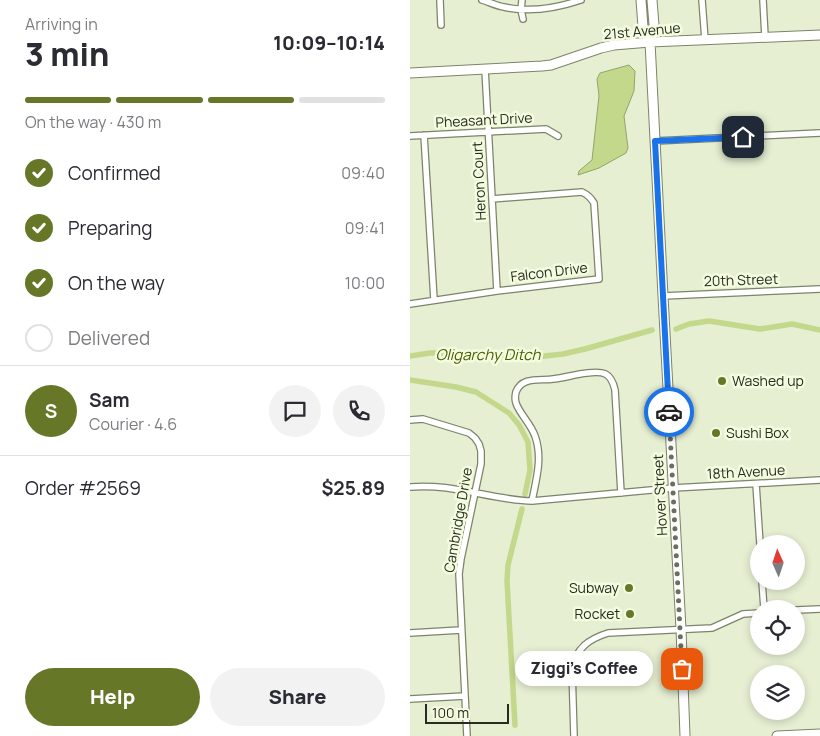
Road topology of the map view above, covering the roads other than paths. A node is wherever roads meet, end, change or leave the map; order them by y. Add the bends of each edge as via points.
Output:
1 (440, 0) edge
2 (482, 0) edge
3 (522, 0) edge
4 (581, 0) edge
5 (641, 0) edge
6 (652, 0) edge
7 (702, 0) edge
8 (762, 0) edge
9 (521, 10) junction
10 (523, 18) dead end
11 (441, 25) dead end
12 (820, 34) edge
13 (765, 37) junction
14 (705, 40) junction
15 (650, 42) junction
16 (485, 69) junction
17 (410, 73) edge
18 (489, 132) junction
19 (820, 133) edge
20 (410, 136) edge
21 (424, 136) junction
22 (558, 136) dead end
23 (655, 141) junction
24 (492, 198) junction
25 (820, 289) edge
26 (497, 291) junction
27 (663, 296) junction
28 (434, 300) junction
29 (410, 304) edge
30 (410, 420) edge
31 (820, 480) edge
32 (756, 484) junction
33 (410, 487) edge
34 (673, 488) junction
35 (475, 492) junction
36 (621, 493) junction
37 (532, 501) junction
38 (759, 535) edge
39 (820, 609) edge
40 (805, 610) edge
41 (750, 614) edge
42 (681, 629) junction
43 (461, 630) junction
44 (410, 632) edge
45 (465, 696) junction
46 (410, 699) edge
47 (820, 734) edge
48 (467, 736) edge
49 (574, 736) edge
50 (685, 736) edge
51 (777, 736) edge

1 - 11 street
2 - 9 street
3 - 9 street
4 - 9 street via 555,7
5 - 15 main road, Hover Street via 643,27
6 - 15 main road, Hover Street via 654,25
7 - 14 street
8 - 13 street
9 - 10 street
12 - 13 main road, 21st Avenue
13 - 14 main road, 21st Avenue
14 - 15 main road, 21st Avenue
15 - 16 main road, 21st Avenue via 601,48 551,65
15 - 23 main road, Hover Street
16 - 17 main road, 21st Avenue
16 - 18 street, Heron Court
18 - 21 street, Pheasant Drive
18 - 22 street, Pheasant Drive via 546,129
18 - 24 street, Heron Court
19 - 23 street
20 - 21 street, Pheasant Drive
21 - 28 street
23 - 27 main road, Hover Street
24 - 26 street, Heron Court
24 - 26 street, Falcon Drive via 582,192 591,197 599,279
25 - 27 street, 20th Street
26 - 28 street, Falcon Drive
27 - 34 main road, Hover Street
28 - 29 street, Falcon Drive
30 - 35 street, Cambridge Drive via 423,419 469,433 475,438 481,452
31 - 32 street, 18th Avenue
32 - 34 street, 18th Avenue
32 - 38 street
33 - 35 street, 18th Avenue
34 - 36 street, 18th Avenue
34 - 42 main road, Hover Street
35 - 37 street, 18th Avenue
35 - 43 street, Cambridge Drive via 459,574
36 - 37 street, 18th Avenue
36 - 37 street via 614,382 605,373 585,373 530,380 519,386 515,401 530,424 539,451
39 - 40 street
41 - 42 street via 712,628
42 - 49 street via 608,633 582,648 572,669
42 - 50 main road, Hover Street
43 - 44 street
43 - 45 street, Cambridge Drive
45 - 46 street
45 - 48 street, Cambridge Drive
47 - 51 main road

